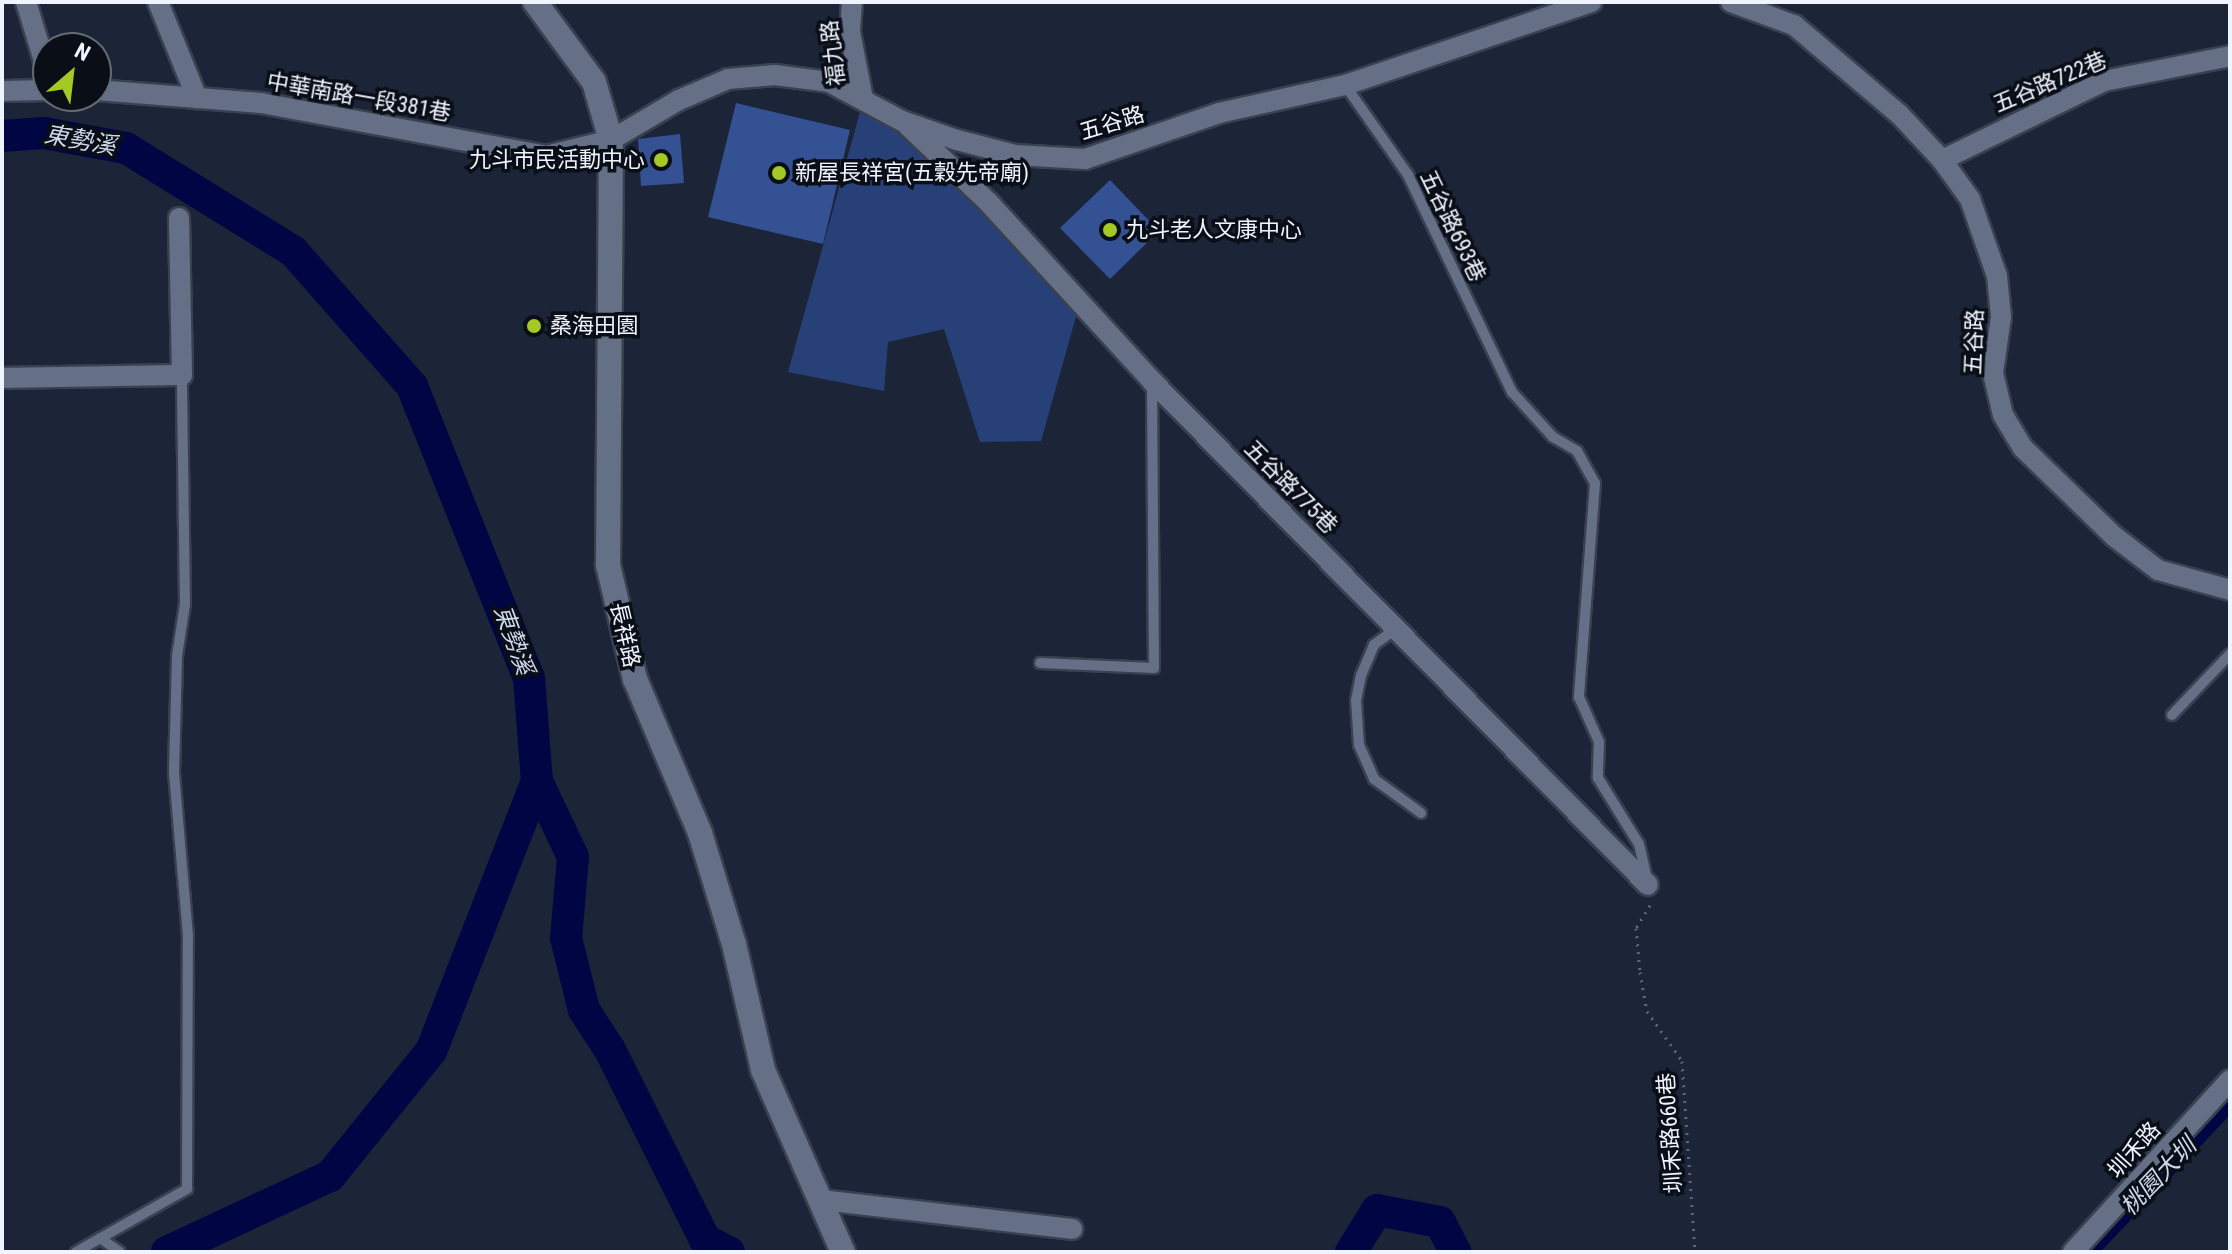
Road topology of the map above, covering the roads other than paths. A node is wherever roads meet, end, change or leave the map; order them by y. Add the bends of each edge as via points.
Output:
1 (26, 2) edge
2 (158, 2) edge
3 (535, 2) edge
4 (852, 2) edge
5 (1591, 2) edge
6 (1731, 2) edge
7 (35, 32) edge
8 (2230, 56) edge
9 (1345, 85) junction
10 (32, 90) edge
11 (2, 91) edge
12 (112, 91) edge
13 (197, 98) junction
14 (863, 99) junction
15 (902, 121) junction
16 (611, 140) junction
17 (1942, 160) junction
18 (179, 218) dead end
19 (182, 375) junction
20 (2, 378) edge
21 (1152, 381) junction
22 (2230, 590) edge
23 (1397, 628) junction
24 (2230, 654) edge
25 (1040, 663) dead end
26 (2172, 715) dead end
27 (1421, 813) dead end
28 (1648, 885) joint
29 (2230, 1080) edge
30 (822, 1200) junction
31 (1072, 1229) dead end
32 (100, 1238) junction
33 (118, 1251) edge
34 (76, 1252) edge
35 (843, 1252) edge
36 (2073, 1252) edge

1 - 7 street
2 - 13 street
3 - 16 street, 長祥路 via 594,82
4 - 14 street, 福九路 via 850,32
5 - 9 street, 五谷路
6 - 17 street, 五谷路 via 1794,25 1899,114
8 - 17 street, 五谷路722巷 via 2104,81
9 - 15 street, 五谷路 via 1219,113 1085,159 1015,155
9 - 28 lane, 五谷路693巷 via 1408,175 1512,392 1553,437 1577,451 1595,483 1579,697 1599,742 1598,778 1639,844
10 - 11 street
12 - 13 street, 中華南路一段381巷
13 - 16 street, 中華南路一段381巷 via 370,120 546,156
14 - 15 street, 五谷路
14 - 16 street, 五谷路 via 829,82 775,75 728,79 679,100
15 - 21 street, 五谷路775巷 via 989,203
16 - 30 street, 長祥路 via 608,565 635,679 700,833 763,1070
17 - 22 street, 五谷路 via 1970,199 1997,276 2001,317 1993,373 2003,415 2023,448 2115,537 2158,570
18 - 19 street
19 - 20 street
19 - 32 lane via 185,604 177,656 174,772 188,936 187,1189
21 - 23 street, 五谷路775巷
21 - 25 lane via 1154,668
23 - 27 lane via 1374,645 1361,675 1356,700 1359,745 1374,779
23 - 28 street, 五谷路775巷
24 - 26 lane
29 - 36 street, 圳禾路
30 - 31 street
30 - 35 street, 長祥路
32 - 33 lane
32 - 34 lane

